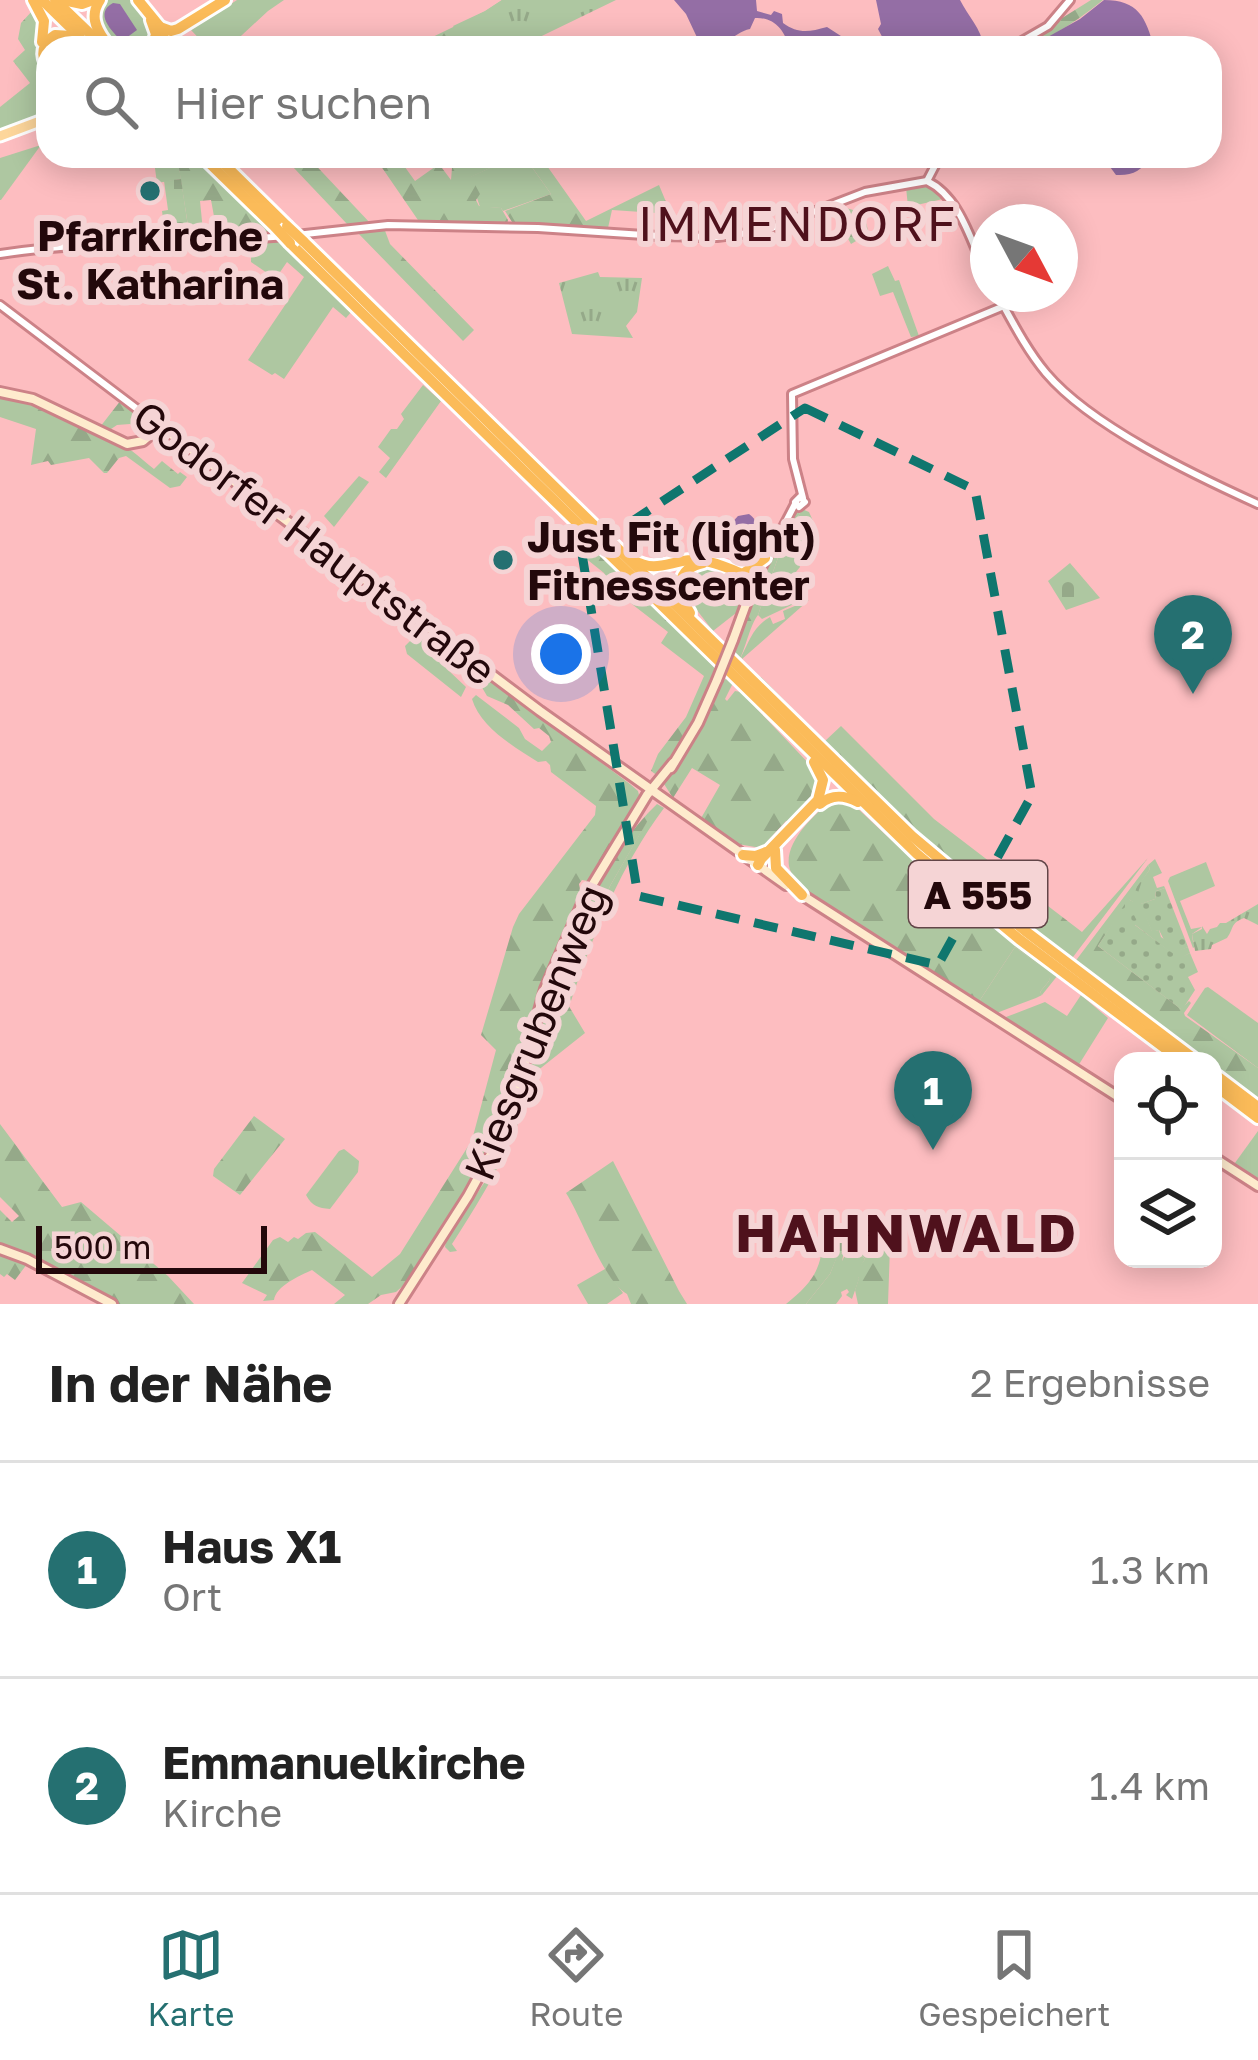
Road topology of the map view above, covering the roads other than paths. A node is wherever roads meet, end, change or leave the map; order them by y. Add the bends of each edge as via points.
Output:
1 (59, 0) edge
2 (96, 0) edge
3 (137, 0) edge
4 (225, 0) edge
5 (1070, 0) edge
6 (36, 2) edge
7 (147, 12) junction
8 (198, 23) dead end
9 (160, 27) junction
10 (178, 33) dead end
11 (42, 36) edge
12 (77, 36) edge
13 (96, 36) edge
14 (102, 36) edge
15 (156, 36) edge
16 (160, 36) edge
17 (174, 36) edge
18 (176, 36) edge
19 (1031, 36) edge
20 (36, 122) edge
21 (0, 136) edge
22 (214, 168) edge
23 (226, 168) edge
24 (934, 168) edge
25 (927, 182) junction
26 (279, 230) junction
27 (970, 240) edge
28 (297, 242) junction
29 (0, 254) edge
30 (0, 305) edge
31 (990, 312) edge
32 (1008, 312) edge
33 (0, 392) edge
34 (158, 428) junction
35 (1258, 504) edge
36 (617, 548) junction
37 (765, 558) junction
38 (716, 565) junction
39 (737, 574) junction
40 (755, 581) junction
41 (399, 591) dead end
42 (747, 599) junction
43 (402, 606) junction
44 (718, 648) junction
45 (785, 727) junction
46 (633, 777) junction
47 (662, 780) junction
48 (660, 797) junction
49 (645, 802) junction
50 (872, 811) junction
51 (772, 850) junction
52 (743, 855) junction
53 (758, 866) junction
54 (802, 895) junction
55 (1170, 1052) edge
56 (1185, 1052) edge
57 (1222, 1080) edge
58 (1222, 1091) edge
59 (1114, 1094) edge
60 (1258, 1108) edge
61 (1258, 1118) edge
62 (1218, 1160) edge
63 (1258, 1186) edge
64 (0, 1249) edge
65 (402, 1303) edge
66 (112, 1304) edge

1 - 2 highway
1 - 13 highway
2 - 14 highway
3 - 7 highway
4 - 9 highway via 171,32
5 - 19 street
6 - 11 highway
6 - 12 highway
7 - 9 highway
7 - 15 highway
8 - 18 highway
9 - 16 highway
10 - 17 main road
20 - 21 main road
22 - 26 highway, A 555
23 - 26 highway, A 555
24 - 25 street
25 - 26 street via 865,192 764,231 696,238 388,225
25 - 27 street via 943,191
26 - 28 highway, A 555, bridge
26 - 29 street
28 - 36 highway, A 555
28 - 45 highway, A 555
30 - 34 street, Godorfer Hauptstraße
31 - 37 street, Kiesgrubenweg via 793,394 799,499
32 - 35 street via 1034,356 1085,409
33 - 34 main road via 33,399 127,444
34 - 43 main road, Godorfer Hauptstraße
36 - 38 highway via 646,566
36 - 44 highway, A 555
37 - 39 highway
37 - 40 street, Kiesgrubenweg
38 - 39 highway
38 - 44 highway via 688,568 679,586
39 - 40 highway
39 - 42 highway
40 - 42 main road, Kiesgrubenweg
41 - 43 main road
42 - 47 main road, Kiesgrubenweg, bridge via 698,723
43 - 46 main road, Godorfer Hauptstraße
44 - 56 highway, A 555 via 962,881
45 - 50 highway, A 555
45 - 51 highway via 823,785
46 - 47 main road
46 - 48 main road, Godorfer Hauptstraße
46 - 49 main road
47 - 48 main road, Kiesgrubenweg
47 - 48 main road
48 - 49 main road, Kiesgrubenweg
48 - 52 main road, Godorfer Hauptstraße
49 - 65 main road, Kiesgrubenweg via 562,944 497,1143
50 - 51 highway via 833,796
50 - 55 highway, A 555 via 946,880
51 - 52 highway
51 - 53 highway
51 - 54 highway via 776,868
52 - 53 main road, Godorfer Hauptstraße
53 - 54 main road, Godorfer Hauptstraße
54 - 59 main road, Godorfer Hauptstraße
57 - 60 highway
58 - 61 highway
62 - 63 main road
64 - 66 main road

